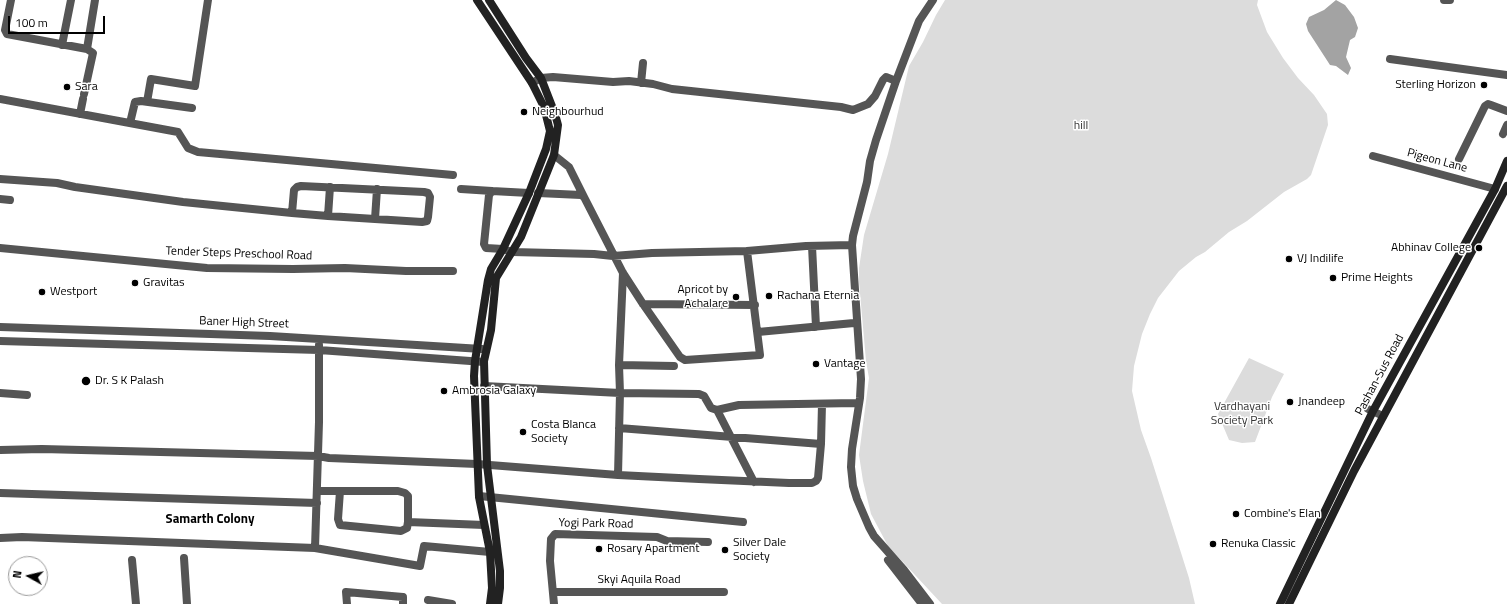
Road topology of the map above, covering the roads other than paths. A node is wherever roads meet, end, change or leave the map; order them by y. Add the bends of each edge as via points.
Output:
1 (11, 0) edge
2 (69, 0) edge
3 (95, 0) edge
4 (208, 0) edge
5 (477, 0) edge
6 (489, 0) edge
7 (933, 0) edge
8 (1444, 0) edge
9 (1450, 0) edge
10 (62, 45) junction
11 (87, 49) junction
12 (1390, 59) dead end
13 (643, 64) dead end
14 (1507, 75) edge
15 (541, 78) junction
16 (896, 81) junction
17 (532, 83) junction
18 (641, 83) junction
19 (0, 98) edge
20 (147, 102) junction
21 (192, 108) dead end
22 (1507, 111) edge
23 (80, 114) junction
24 (130, 123) junction
25 (1507, 125) edge
26 (1503, 134) dead end
27 (554, 155) junction
28 (1373, 156) dead end
29 (1459, 159) dead end
30 (1507, 161) edge
31 (453, 175) dead end
32 (0, 179) edge
33 (1507, 186) edge
34 (330, 187) junction
35 (461, 189) dead end
36 (1495, 189) junction
37 (377, 190) junction
38 (492, 191) junction
39 (529, 193) junction
40 (538, 193) junction
41 (584, 197) junction
42 (0, 199) edge
43 (10, 200) dead end
44 (292, 213) junction
45 (328, 216) junction
46 (375, 219) junction
47 (812, 246) junction
48 (852, 247) junction
49 (0, 248) edge
50 (503, 249) junction
51 (747, 251) junction
52 (512, 252) junction
53 (613, 256) junction
54 (453, 272) dead end
55 (623, 274) junction
56 (494, 295) junction
57 (486, 299) junction
58 (643, 304) junction
59 (755, 305) junction
60 (854, 324) junction
61 (0, 327) edge
62 (816, 327) junction
63 (106, 330) junction
64 (758, 332) junction
65 (320, 339) junction
66 (0, 341) edge
67 (105, 344) junction
68 (478, 349) junction
69 (487, 349) junction
70 (319, 350) junction
71 (475, 361) junction
72 (484, 362) junction
73 (619, 365) junction
74 (674, 366) dead end
75 (484, 386) junction
76 (620, 392) junction
77 (0, 394) edge
78 (27, 395) dead end
79 (856, 403) junction
80 (822, 404) junction
81 (717, 410) junction
82 (1371, 410) junction
83 (1383, 416) junction
84 (619, 428) junction
85 (732, 438) junction
86 (821, 444) junction
87 (0, 450) edge
88 (318, 456) junction
89 (477, 464) junction
90 (487, 465) junction
91 (618, 475) junction
92 (754, 482) junction
93 (317, 491) junction
94 (340, 491) junction
95 (0, 493) edge
96 (479, 496) junction
97 (490, 497) junction
98 (317, 503) junction
99 (408, 522) junction
100 (743, 522) dead end
101 (484, 525) junction
102 (0, 538) edge
103 (708, 542) dead end
104 (315, 548) junction
105 (490, 552) junction
106 (184, 558) dead end
107 (132, 560) dead end
108 (553, 592) junction
109 (724, 592) dead end
110 (428, 600) dead end
111 (136, 604) edge
112 (187, 604) edge
113 (346, 604) edge
114 (403, 604) edge
115 (452, 604) edge
116 (490, 604) edge
117 (498, 604) edge
118 (554, 604) edge
119 (922, 604) edge
120 (930, 604) edge
121 (1280, 604) edge
122 (1289, 604) edge

1 - 10 street via 5,30 7,34
2 - 10 street
3 - 11 street
4 - 20 street via 195,86 151,79
5 - 17 street
6 - 15 street
7 - 16 street via 920,21
8 - 9 street
10 - 11 street
11 - 23 street via 93,52
12 - 14 street
13 - 18 street
15 - 17 street
15 - 18 street
15 - 27 street via 558,125
16 - 18 street via 886,77 868,104 854,110 672,89
16 - 48 street via 870,161
17 - 39 street via 544,107 550,130 546,149
19 - 23 street
20 - 21 street
20 - 24 street via 135,102
22 - 29 street via 1488,104 1485,106
23 - 24 street
24 - 31 street via 178,132 188,148 198,152
25 - 26 street
27 - 40 street
27 - 41 street via 569,167
28 - 36 street, Pigeon Lane
30 - 36 street, Pashan-Sus Road
32 - 44 street via 57,183 183,202
33 - 83 street, Pashan-Sus Road
34 - 37 street
34 - 44 street via 297,187 294,190
34 - 45 street
35 - 38 street
36 - 82 street, Pashan-Sus Road
37 - 46 street
37 - 46 street via 424,192 430,197 427,221
38 - 39 street
38 - 50 street via 489,195 484,244 486,248
39 - 50 street
40 - 41 street
40 - 52 street via 521,237
41 - 53 street
42 - 43 street
44 - 45 street
45 - 46 street
47 - 48 street
47 - 51 street
47 - 62 street
48 - 60 street via 849,251
48 - 120 street via 861,379 852,449 853,486 856,499 874,536
49 - 54 street, Tender Steps Preschool Road via 207,268 345,268
50 - 52 street
50 - 57 street via 491,270
51 - 53 street
51 - 59 street
52 - 53 street
52 - 56 street via 496,278
53 - 55 street
55 - 58 street
55 - 73 street
56 - 57 street
56 - 69 street
57 - 68 street
58 - 59 street
58 - 64 street via 680,357 685,360 760,355
59 - 64 street
60 - 62 street
60 - 79 street via 858,383
61 - 63 street, Baner High Street
62 - 64 street
63 - 65 street, Baner High Street
63 - 67 street
65 - 68 street, Baner High Street
65 - 70 street
66 - 67 street, Baner High Street
67 - 70 street, Baner High Street
68 - 69 street, Baner High Street
68 - 71 street
69 - 72 street
70 - 71 street, Baner High Street
70 - 88 street
71 - 72 street, Baner High Street
71 - 89 street
72 - 75 street
73 - 74 street
73 - 76 street
75 - 76 street
75 - 90 street
76 - 81 street via 699,394 704,396 711,408
76 - 84 street
77 - 78 street
79 - 80 street
79 - 119 street via 848,447 848,462 850,490 857,514 865,530
80 - 81 street via 739,405
80 - 86 street
81 - 85 street
82 - 83 street
82 - 121 street, Pashan-Sus Road
83 - 122 street, Pashan-Sus Road
84 - 85 street
84 - 91 street
85 - 86 street
85 - 92 street
86 - 92 street via 818,478 812,483
87 - 88 street
88 - 89 street
88 - 93 street
89 - 90 street
89 - 96 street
90 - 91 street
90 - 97 street
91 - 92 street
93 - 94 street
93 - 98 street
94 - 99 street via 405,493 408,496
94 - 99 street via 340,525 401,531 407,528
95 - 98 street
96 - 97 street
96 - 101 street
97 - 100 street
97 - 117 street via 500,571
98 - 104 street
99 - 101 street
101 - 105 street
102 - 104 street
103 - 108 street, Yogi Park Road via 555,534 551,539 550,561
104 - 105 street via 420,566 424,546
105 - 116 street
106 - 112 street
107 - 111 street
108 - 109 street, Skyi Aquila Road
108 - 118 street, Yogi Park Road
110 - 115 street
113 - 114 street via 346,592 403,597

